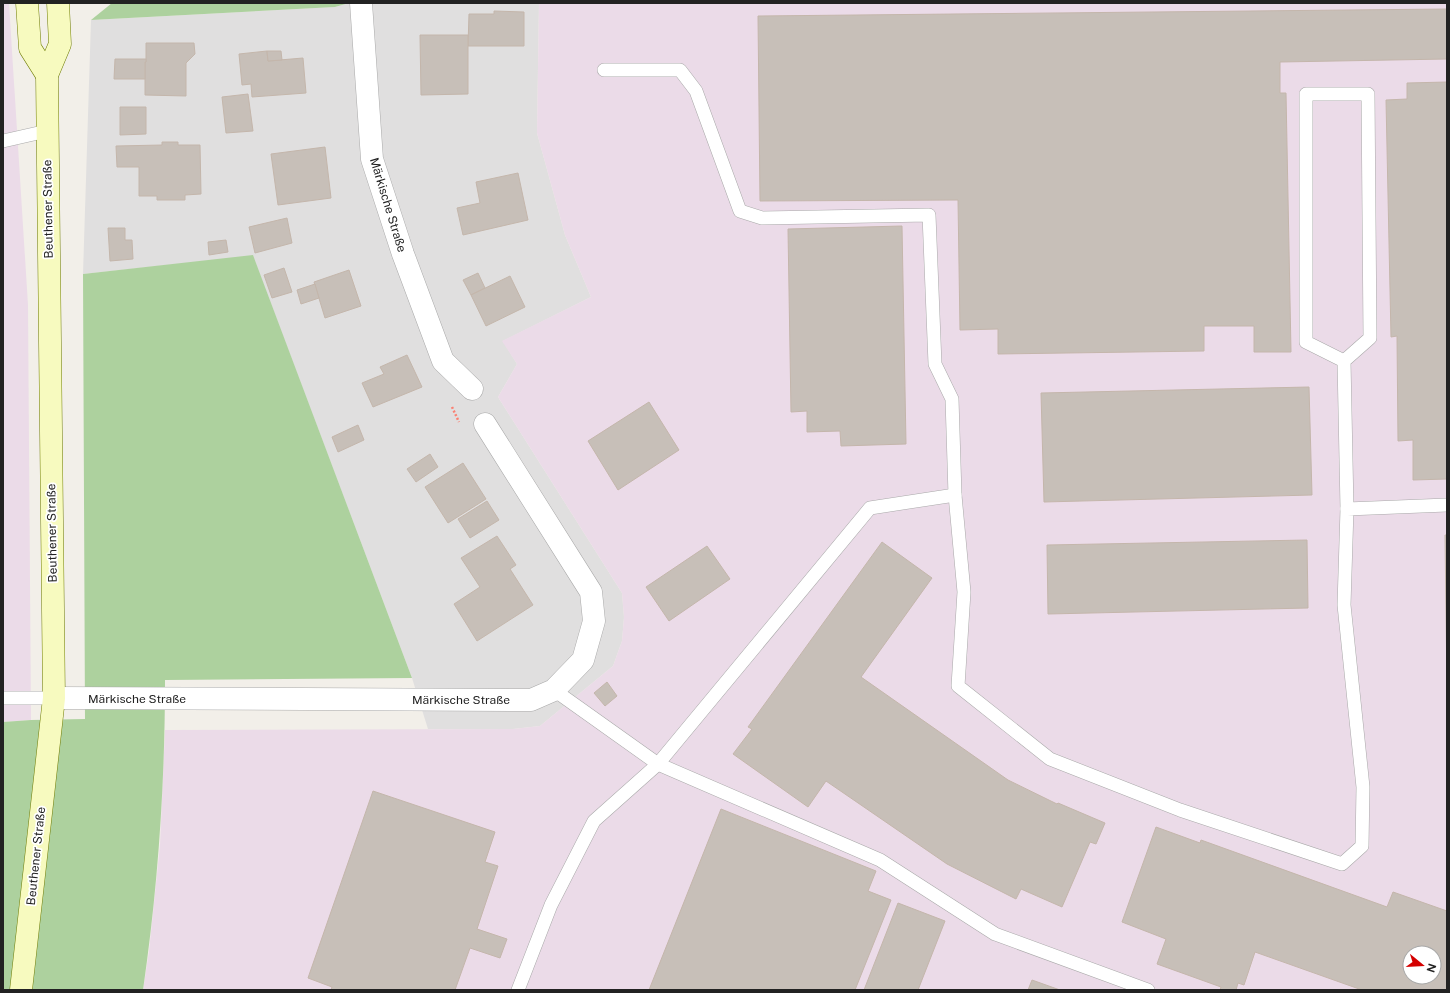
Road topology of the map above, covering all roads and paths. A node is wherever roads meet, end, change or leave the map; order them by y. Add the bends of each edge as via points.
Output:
1 (27, 3) edge
2 (58, 3) edge
3 (361, 3) edge
4 (604, 70) dead end
5 (46, 75) junction
6 (47, 131) junction
7 (3, 141) edge
8 (1344, 361) junction
9 (472, 389) dead end
10 (485, 424) dead end
11 (956, 495) junction
12 (1447, 505) edge
13 (1347, 509) junction
14 (554, 690) junction
15 (3, 698) edge
16 (54, 698) junction
17 (658, 764) junction
18 (21, 990) edge
19 (518, 990) edge
20 (1148, 990) edge

1 - 5 street, Beuthener Straße via 30,48
2 - 5 street, Beuthener Straße via 60,44
3 - 9 street, Märkische Straße via 372,159 403,254 443,361
4 - 11 lane via 680,70 696,91 740,211 762,218 929,215 935,364 952,399
5 - 6 street, Beuthener Straße
6 - 7 lane
6 - 16 street, Beuthener Straße
8 - 8 lane via 1370,338 1368,94 1306,94 1306,342
8 - 13 lane
10 - 14 street, Märkische Straße via 591,592 594,621 583,660
11 - 13 lane via 964,592 958,686 1050,759 1180,810 1342,864 1362,846 1363,787 1344,605
11 - 17 lane via 870,508
12 - 13 lane
14 - 16 street, Märkische Straße via 530,700
14 - 17 lane
15 - 16 lane
16 - 18 street, Beuthener Straße
17 - 19 lane via 594,821 551,905
17 - 20 lane via 880,860 995,934

